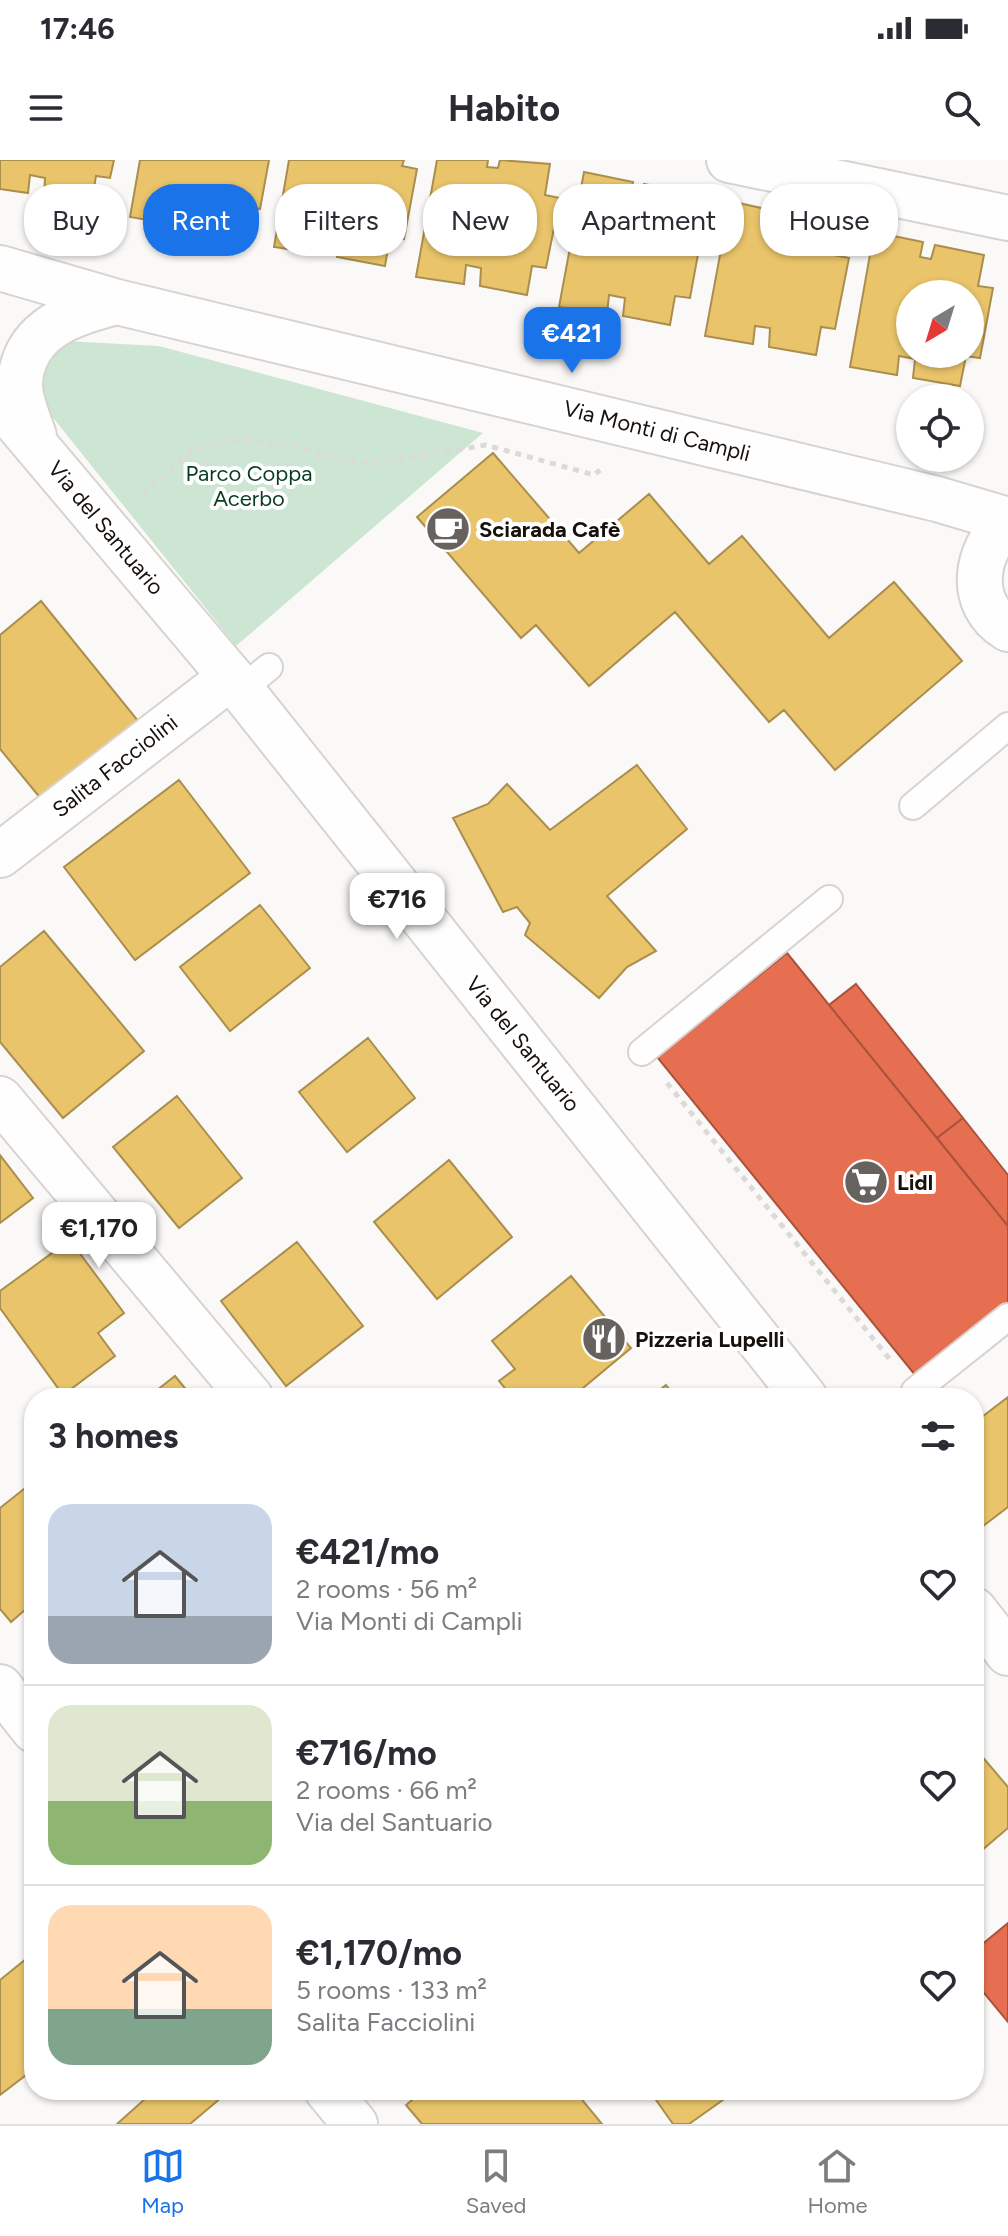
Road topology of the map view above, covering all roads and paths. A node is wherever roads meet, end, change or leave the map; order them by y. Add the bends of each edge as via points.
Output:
1 (729, 160) edge
2 (1008, 218) edge
3 (0, 268) edge
4 (117, 302) junction
5 (0, 403) edge
6 (37, 445) junction
7 (486, 445) dead end
8 (1008, 521) edge
9 (104, 524) junction
10 (1008, 629) edge
11 (247, 678) junction
12 (1008, 726) edge
13 (913, 806) dead end
14 (0, 855) edge
15 (829, 899) dead end
16 (642, 1052) joint
17 (0, 1099) edge
18 (1008, 1317) edge
19 (243, 1388) edge
20 (797, 1388) edge
21 (913, 1388) edge
22 (919, 1388) edge
23 (984, 1623) edge
24 (1008, 1653) edge
25 (0, 1687) edge
26 (24, 1717) edge
27 (335, 2100) edge
28 (355, 2124) edge

1 - 2 street
3 - 4 street, Via Monti di Campli
4 - 6 street via 51,324 32,348 20,384
4 - 8 street, Via Monti di Campli via 937,499
5 - 6 street, Via del Santuario
6 - 9 street, Via del Santuario
7 - 9 path via 377,463 345,461 260,440 217,442 194,450
8 - 10 street via 983,552 979,571 989,610
9 - 11 street, Via del Santuario
11 - 14 street, Salita Facciolini
11 - 20 street, Via del Santuario
12 - 13 lane
15 - 16 lane
16 - 21 path
17 - 19 street
18 - 22 lane
23 - 24 street
25 - 26 street
27 - 28 street

